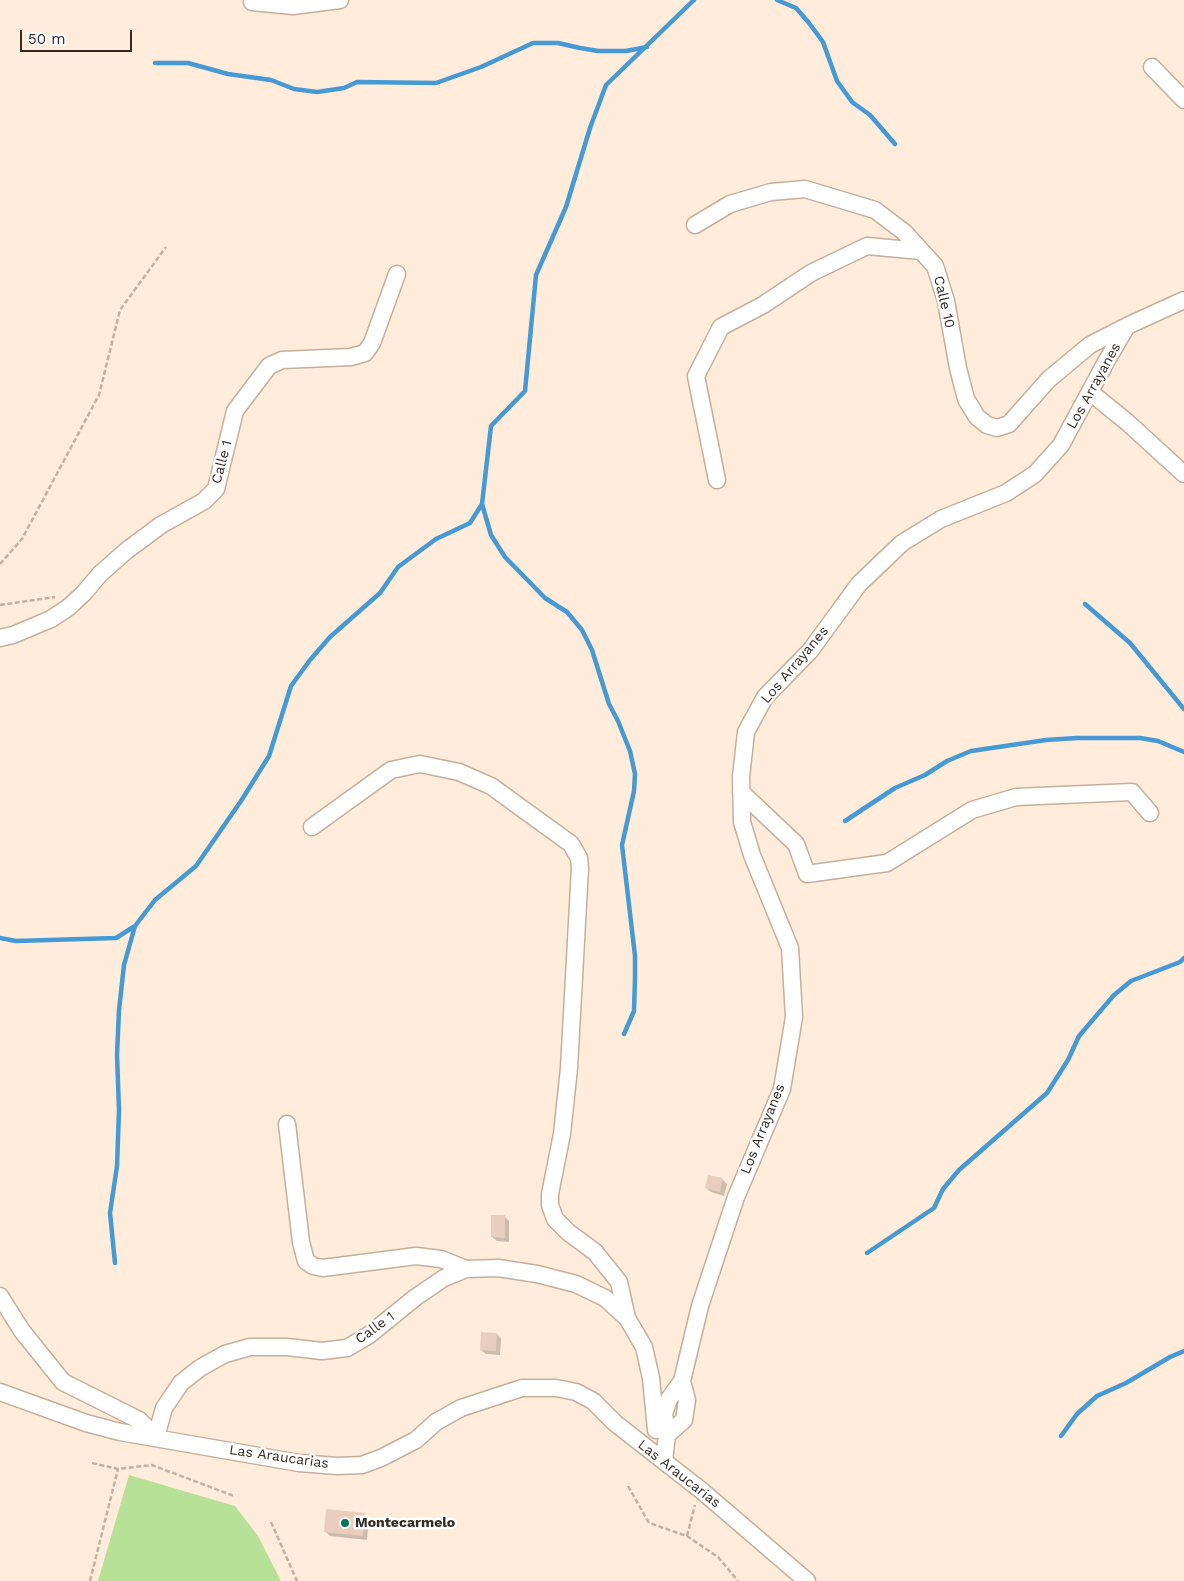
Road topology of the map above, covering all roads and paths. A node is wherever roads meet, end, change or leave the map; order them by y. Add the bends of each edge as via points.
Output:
1 (340, 0) edge
2 (252, 2) dead end
3 (1152, 67) dead end
4 (1184, 100) edge
5 (695, 225) dead end
6 (166, 247) dead end
7 (921, 251) junction
8 (397, 274) dead end
9 (1184, 300) edge
10 (1128, 326) junction
11 (1090, 392) junction
12 (1184, 474) edge
13 (718, 480) dead end
14 (0, 564) edge
15 (56, 597) dead end
16 (0, 605) edge
17 (0, 638) edge
18 (741, 792) junction
19 (1150, 814) dead end
20 (312, 826) dead end
21 (287, 1124) dead end
22 (466, 1269) junction
23 (0, 1296) edge
24 (627, 1318) junction
25 (0, 1392) edge
26 (156, 1437) junction
27 (661, 1459) junction
28 (92, 1463) dead end
29 (118, 1468) junction
30 (628, 1486) dead end
31 (702, 1491) junction
32 (234, 1496) dead end
33 (271, 1522) dead end
34 (687, 1536) junction
35 (90, 1581) edge
36 (297, 1581) edge
37 (738, 1581) edge
38 (807, 1581) edge

1 - 2 street via 293,6
3 - 4 street
5 - 7 street, Calle 10 via 730,204 771,192 805,188 875,210 904,232
6 - 14 path via 120,310 99,395 22,539
7 - 10 street, Calle 10 via 936,266 966,399 987,425 997,428 1008,424 1049,379 1090,345
7 - 13 street via 867,246 812,273 721,328 696,376
8 - 17 street, Calle 1 via 372,343 365,352 351,357 282,360 268,366 234,412 216,489 126,551 69,607 50,619
9 - 10 street
10 - 11 street, Los Arrayanes
11 - 12 street
11 - 18 street, Los Arrayanes via 1061,445 1035,474 1006,493 940,519 902,543 859,584 810,651 765,697 746,732
15 - 16 path
18 - 19 street via 796,844 808,874 887,863 972,810 1016,797 1132,792
18 - 27 street, Los Arrayanes via 742,822 752,855 790,948 794,1017 782,1089 736,1198 700,1306 682,1381 669,1399 664,1414 667,1435
20 - 24 street via 391,770 420,764 459,772 491,786 571,844 580,858 569,1068 550,1205 555,1219 595,1252 619,1282
21 - 22 street via 306,1261 324,1268 416,1256 441,1259
22 - 24 street, Calle 1 via 498,1268 576,1284 605,1298
22 - 26 street, Calle 1 via 444,1278 347,1348 322,1351 250,1347 225,1354 181,1382 164,1408
23 - 26 street via 22,1331 63,1382 139,1420
24 - 27 street, Calle 1 via 646,1354
25 - 26 street, Las Araucarias via 86,1423
26 - 27 street, Las Araucarias via 298,1463 362,1464 416,1440 436,1422 461,1408 522,1388 556,1388 576,1392 593,1401
27 - 31 street, Las Araucarias
28 - 29 path
29 - 32 path via 152,1465
29 - 35 path
30 - 34 path via 649,1523
31 - 34 path
31 - 38 street, Las Araucarias
33 - 36 path
34 - 37 path via 718,1557

